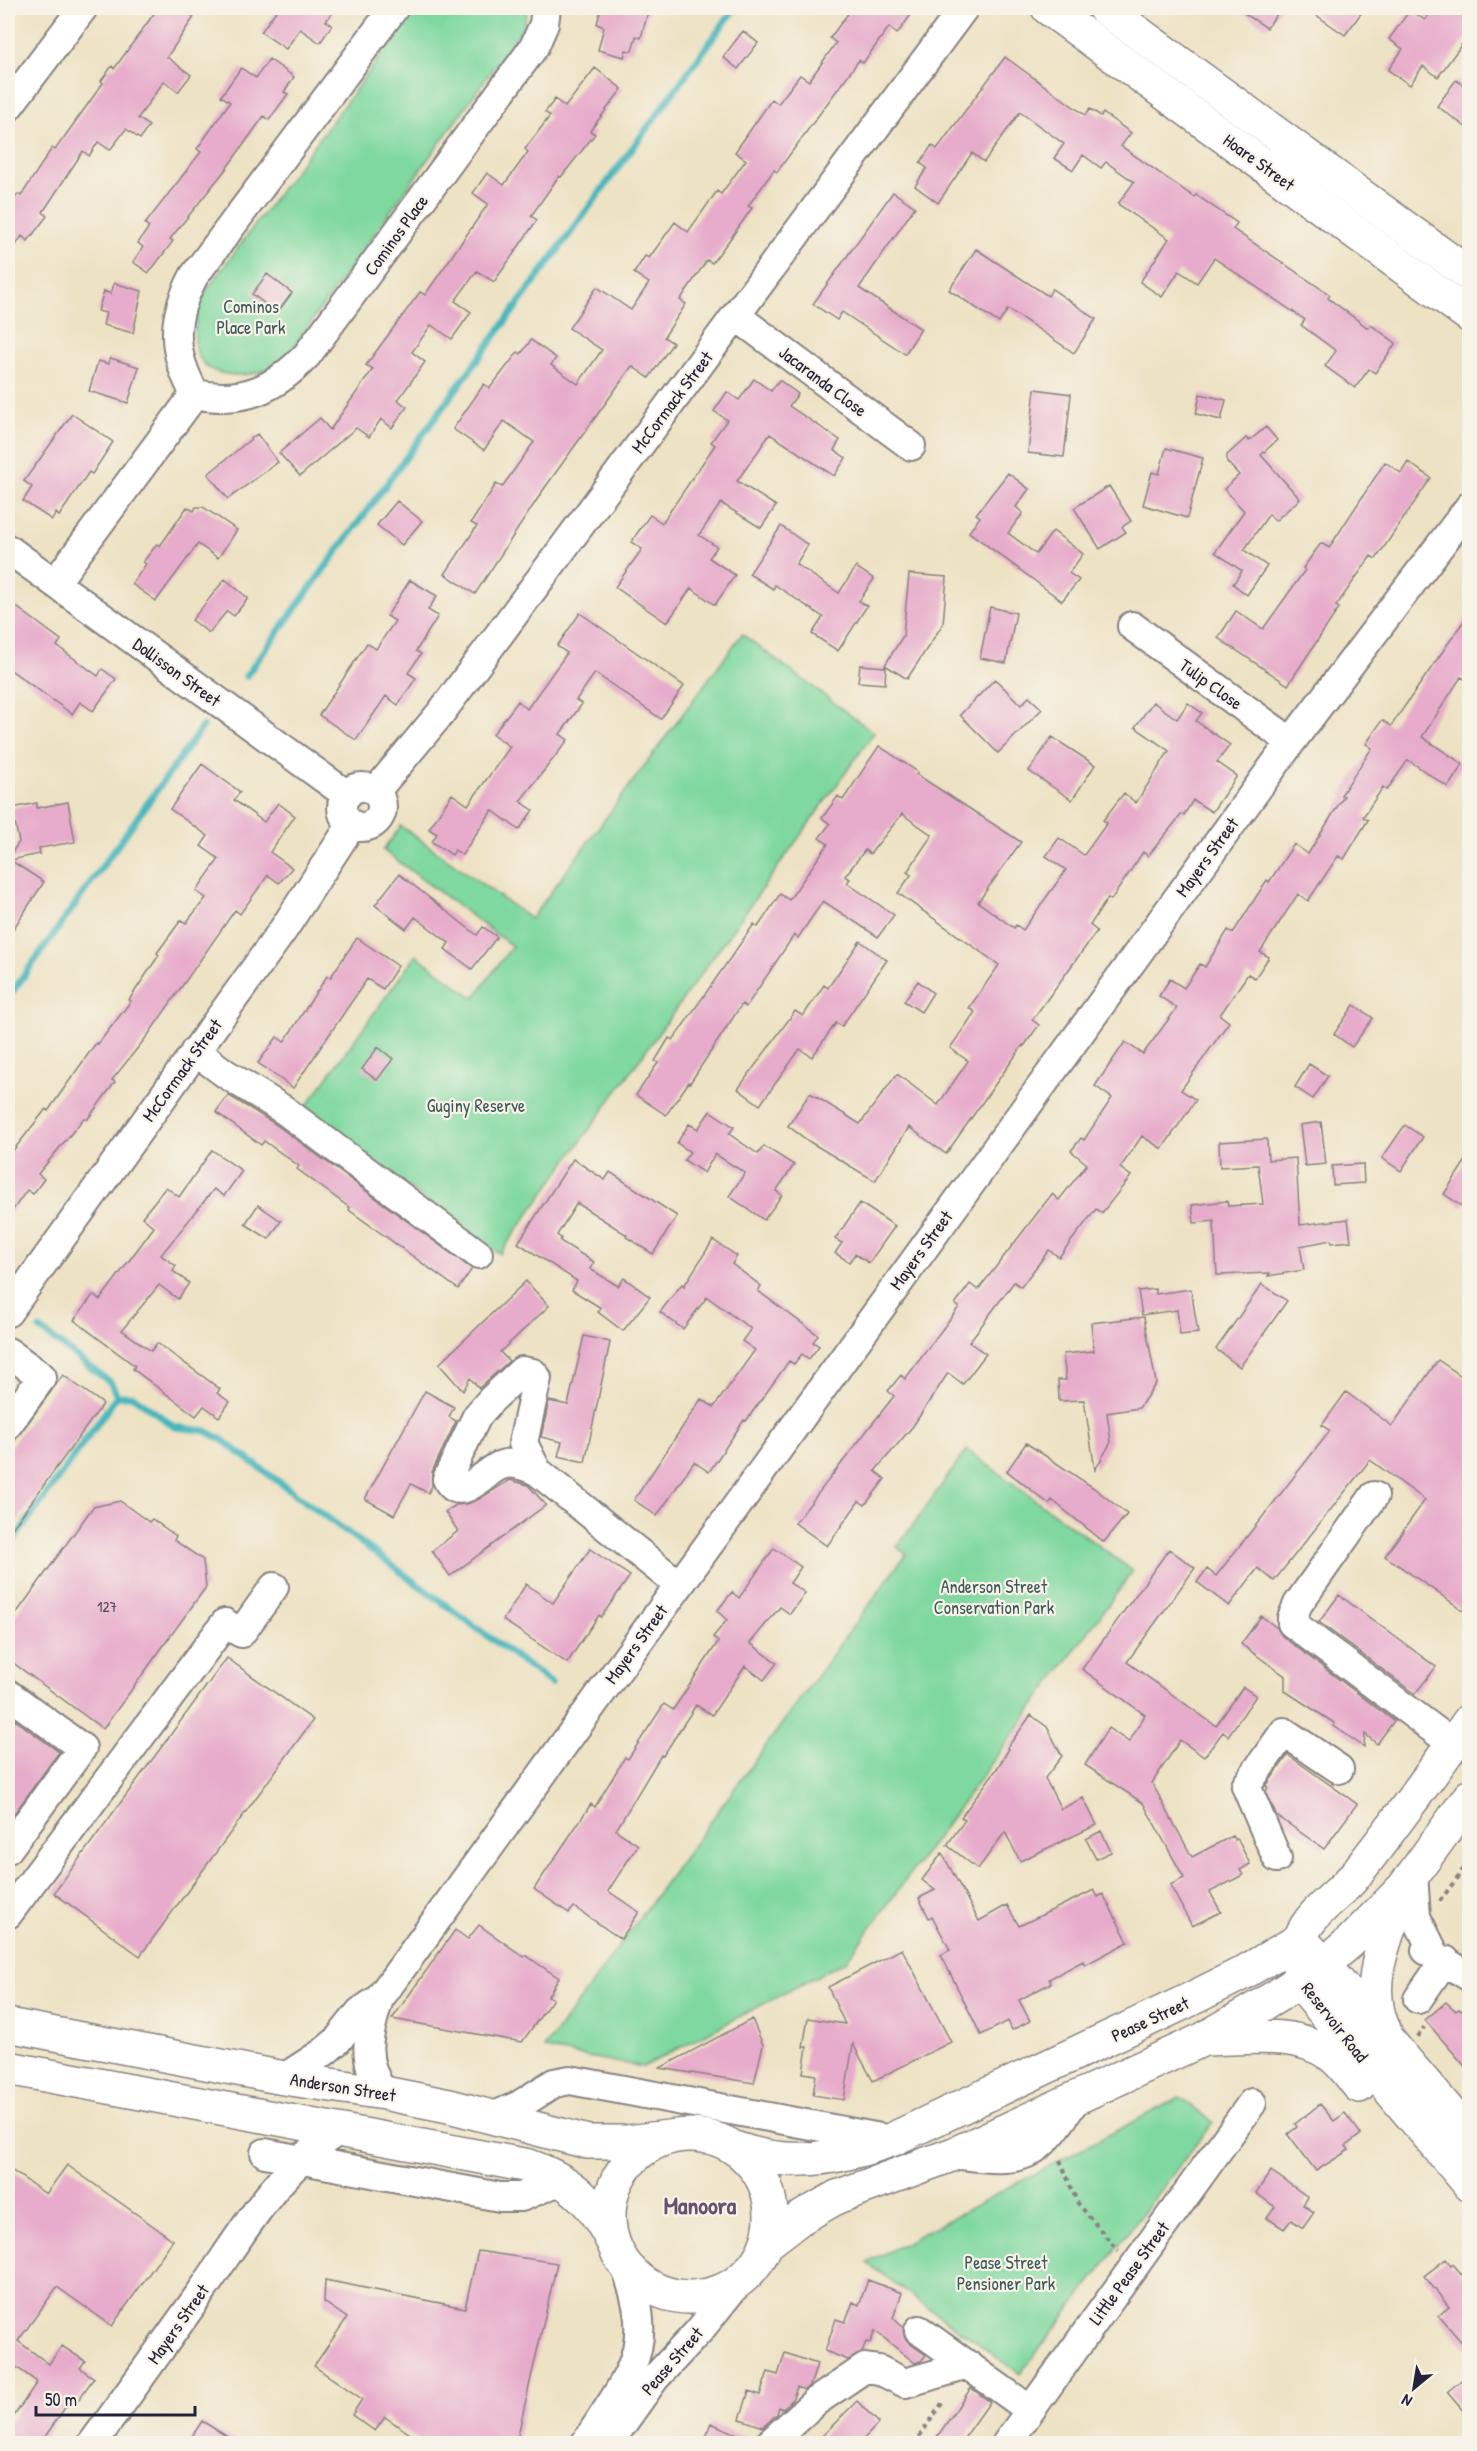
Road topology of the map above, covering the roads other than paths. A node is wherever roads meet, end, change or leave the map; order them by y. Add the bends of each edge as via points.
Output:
1 (82, 8) edge
2 (394, 8) edge
3 (546, 8) edge
4 (964, 8) edge
5 (1048, 8) edge
6 (1104, 8) edge
7 (8, 107) edge
8 (1470, 275) edge
9 (736, 316) junction
10 (1470, 316) edge
11 (195, 394) junction
12 (910, 446) dead end
13 (1470, 506) edge
14 (8, 549) edge
15 (55, 584) junction
16 (1132, 626) dead end
17 (1291, 742) junction
18 (375, 792) junction
19 (347, 795) junction
20 (352, 824) junction
21 (195, 1051) junction
22 (478, 1254) dead end
23 (8, 1312) edge
24 (8, 1352) edge
25 (8, 1424) edge
26 (537, 1471) dead end
27 (1374, 1496) dead end
28 (678, 1585) junction
29 (274, 1587) dead end
30 (10, 1701) edge
31 (1461, 1732) edge
32 (1339, 1769) dead end
33 (1470, 1796) edge
34 (8, 1849) edge
35 (1277, 1858) dead end
36 (1409, 1881) junction
37 (8, 1914) edge
38 (1301, 1939) junction
39 (1435, 1955) junction
40 (1313, 1972) junction
41 (1470, 1977) edge
42 (379, 1999) junction
43 (1418, 2000) dead end
44 (8, 2025) edge
45 (1204, 2039) junction
46 (1392, 2043) junction
47 (8, 2068) edge
48 (284, 2078) junction
49 (384, 2093) junction
50 (1252, 2103) dead end
51 (239, 2111) junction
52 (492, 2117) junction
53 (340, 2130) junction
54 (677, 2136) junction
55 (1470, 2136) edge
56 (891, 2140) junction
57 (734, 2148) junction
58 (265, 2153) junction
59 (301, 2160) junction
60 (559, 2181) junction
61 (1470, 2185) edge
62 (1470, 2201) edge
63 (263, 2203) junction
64 (766, 2244) junction
65 (618, 2253) junction
66 (739, 2281) junction
67 (919, 2330) dead end
68 (968, 2365) junction
69 (1030, 2410) junction
70 (92, 2444) edge
71 (585, 2444) edge
72 (608, 2444) edge
73 (769, 2444) edge
74 (1006, 2444) edge

1 - 7 street
2 - 11 street via 194,276 179,313 176,341 180,363
3 - 11 street, Cominos Place via 534,47 307,356 273,385 251,394
4 - 9 street, McCormack Street
5 - 10 main road, Hoare Street
6 - 8 main road, Hoare Street
9 - 12 street, Jacaranda Close
9 - 18 street, McCormack Street via 440,714
11 - 15 street
13 - 17 street, Mayers Street
14 - 15 street, Dollisson Street
15 - 19 street, Dollisson Street
16 - 17 street, Tulip Close
17 - 28 street, Mayers Street
18 - 19 street via 360,788
18 - 20 street via 382,804 378,819 368,826
19 - 20 street via 343,811
20 - 21 street, McCormack Street via 284,930
21 - 22 street via 284,1110
21 - 23 street, McCormack Street
24 - 25 street via 42,1377
26 - 28 street
27 - 31 street via 1298,1604 1292,1623
28 - 42 street, Mayers Street
29 - 37 street via 241,1633 225,1623
30 - 34 street via 82,1748
31 - 38 main road, Pease Street via 1351,1879 1308,1924
32 - 35 street via 1284,1732 1246,1786
33 - 36 main road
36 - 39 street via 1416,1917
36 - 40 main road via 1363,1930
36 - 46 main road via 1383,1943 1376,1977 1379,2016
38 - 40 main road, Reservoir Road
38 - 56 main road, Pease Street via 1196,1997
39 - 41 street
39 - 43 street
40 - 45 main road
40 - 46 main road, Reservoir Road
40 - 61 main road, Reservoir Road via 1309,1994
42 - 48 street, Mayers Street via 360,2012 324,2052
42 - 49 street, Mayers Street via 368,2041 371,2069
44 - 48 main road, Anderson Street
45 - 62 main road via 1288,2038 1329,2054 1435,2175
45 - 64 main road via 954,2154 837,2197
46 - 55 main road, Reservoir Road
47 - 51 main road
48 - 49 main road, Anderson Street
49 - 52 main road, Anderson Street
50 - 69 street, Little Pease Street
51 - 53 main road
51 - 58 street via 260,2135
52 - 54 main road, Anderson Street via 588,2142
52 - 56 street via 554,2083 570,2080
53 - 59 street, Mayers Street
53 - 60 main road via 522,2164
54 - 57 main road via 707,2136
54 - 65 main road via 648,2146 620,2174 609,2202 608,2222
56 - 57 main road, Pease Street via 852,2153 800,2161 774,2159
57 - 64 main road via 751,2162 767,2190 771,2223
58 - 59 street
58 - 63 street
59 - 60 street via 509,2198
59 - 63 street, Mayers Street
60 - 65 main road via 591,2203
63 - 70 street, Mayers Street
64 - 66 main road
65 - 66 main road via 642,2282 678,2296 704,2296
65 - 71 street, Pease Street via 639,2307 639,2349 630,2373
66 - 72 street, Pease Street via 655,2378
67 - 68 street
68 - 69 street
68 - 73 street via 905,2383 879,2370 865,2368 815,2402
69 - 74 street, Little Pease Street

